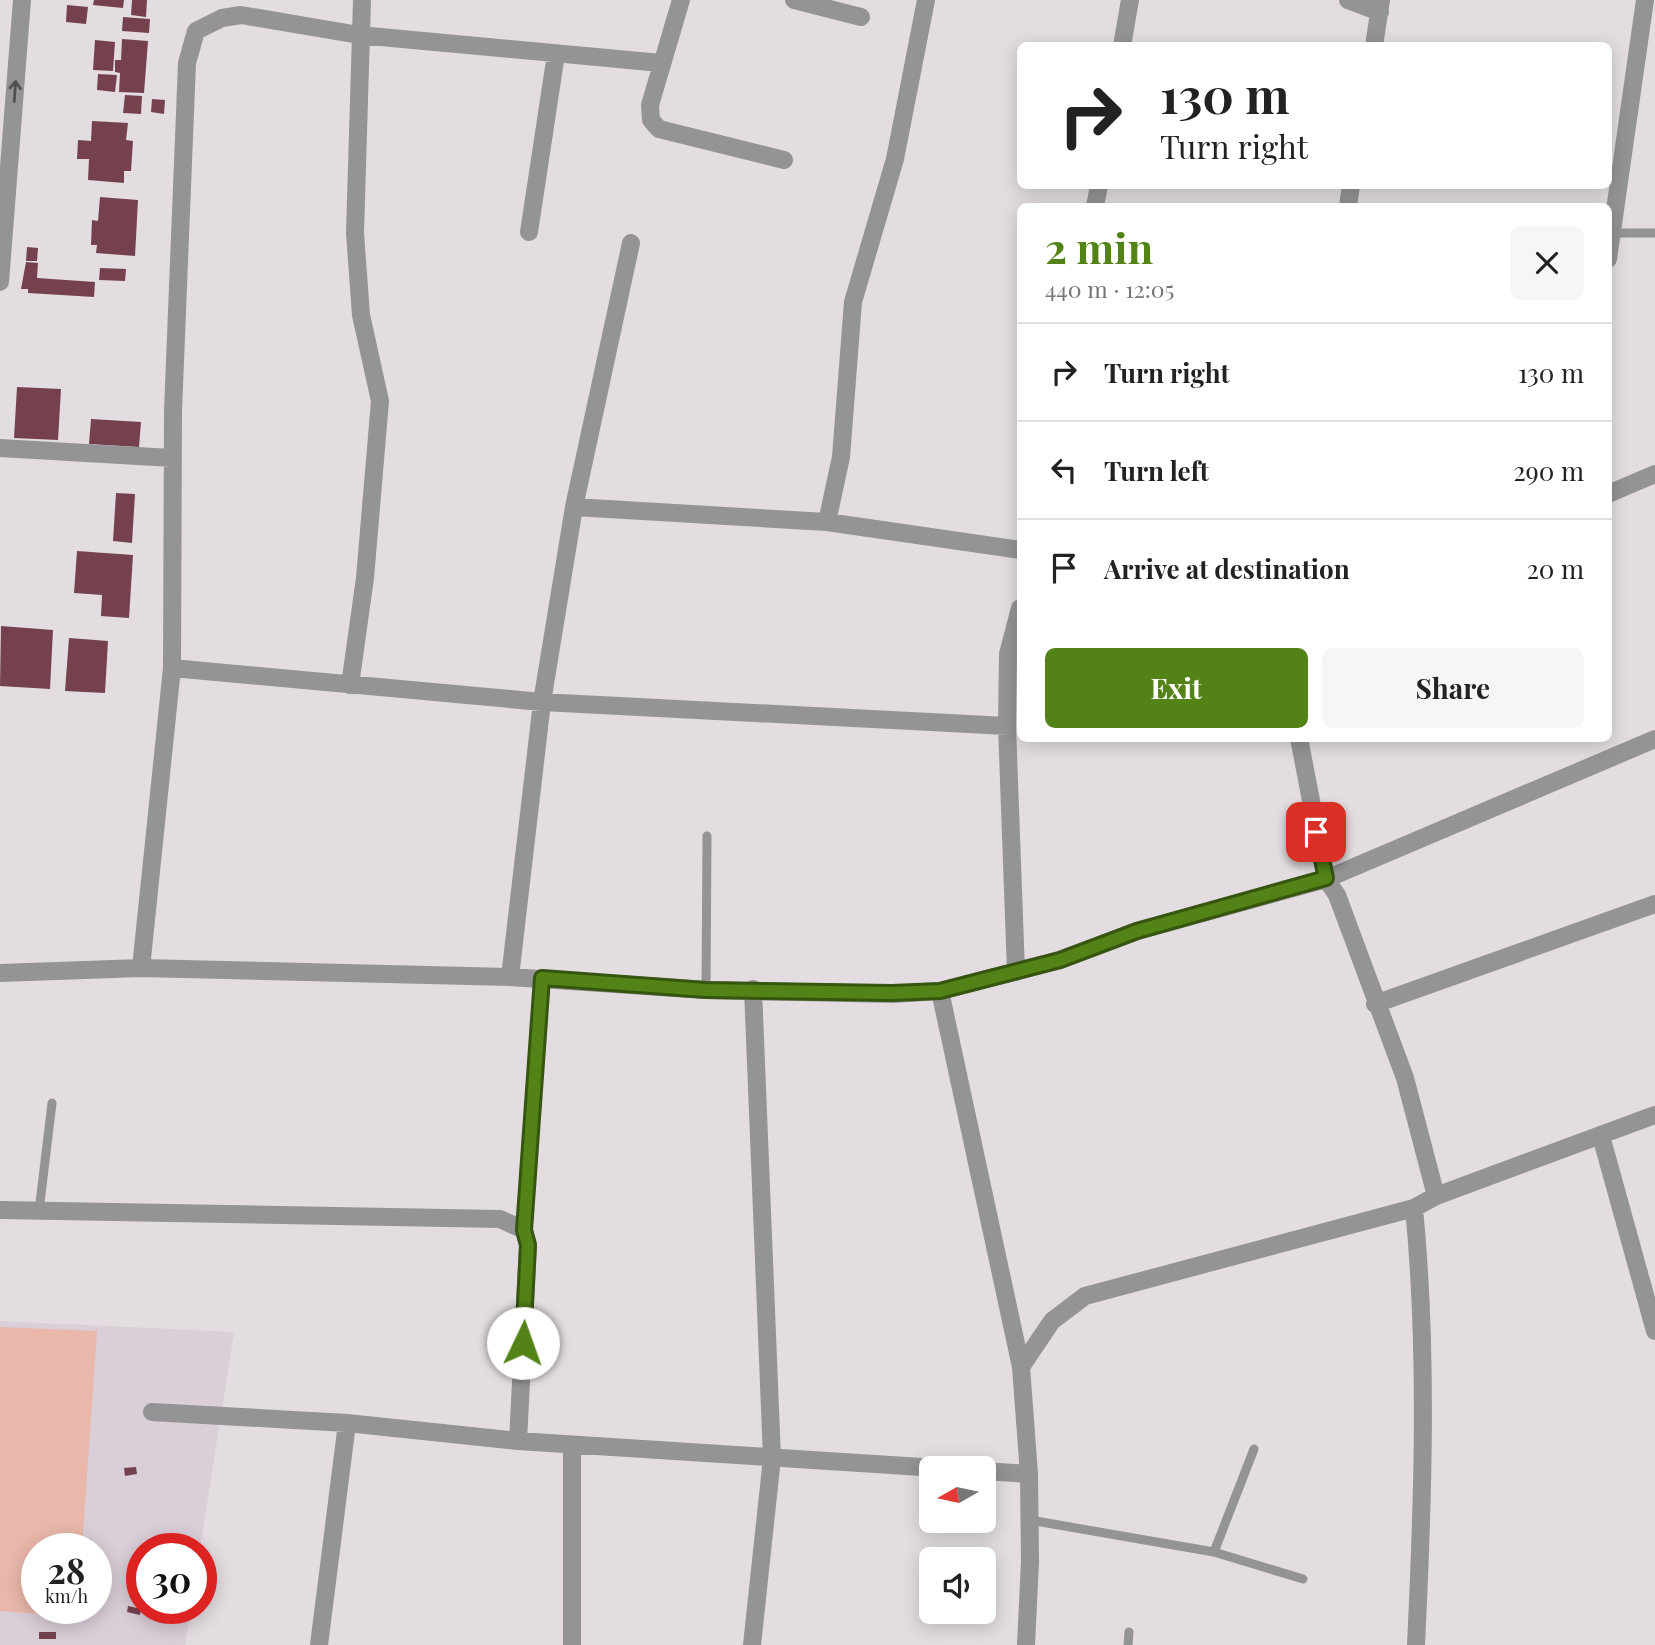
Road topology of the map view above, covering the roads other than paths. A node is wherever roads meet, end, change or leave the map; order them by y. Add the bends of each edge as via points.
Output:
1 (22, 0) edge
2 (362, 0) edge
3 (681, 0) edge
4 (794, 0) edge
5 (926, 0) edge
6 (1130, 0) edge
7 (1348, 0) edge
8 (1646, 0) edge
9 (1380, 6) edge
10 (861, 17) dead end
11 (359, 35) junction
12 (1123, 42) edge
13 (1375, 42) edge
14 (556, 54) junction
15 (661, 63) junction
16 (784, 160) dead end
17 (1614, 185) edge
18 (529, 232) dead end
19 (1612, 233) joint
20 (1655, 233) edge
21 (631, 243) dead end
22 (0, 282) edge
23 (0, 448) edge
24 (172, 458) junction
25 (1655, 474) edge
26 (1612, 492) edge
27 (574, 507) junction
28 (827, 522) junction
29 (1017, 550) edge
30 (1017, 621) edge
31 (172, 668) junction
32 (350, 685) junction
33 (542, 702) junction
34 (1007, 726) junction
35 (1655, 739) edge
36 (1300, 742) edge
37 (707, 835) dead end
38 (1326, 878) junction
39 (1655, 904) edge
40 (141, 968) junction
41 (1016, 972) junction
42 (0, 973) edge
43 (510, 977) junction
44 (542, 978) junction
45 (753, 989) junction
46 (706, 990) junction
47 (940, 991) junction
48 (1375, 1004) junction
49 (52, 1103) dead end
50 (1655, 1115) edge
51 (1601, 1136) junction
52 (1436, 1196) junction
53 (1414, 1208) junction
54 (0, 1210) edge
55 (39, 1211) junction
56 (524, 1230) junction
57 (1655, 1331) edge
58 (1021, 1367) junction
59 (152, 1412) dead end
60 (347, 1423) junction
61 (518, 1441) junction
62 (572, 1445) junction
63 (1254, 1449) dead end
64 (772, 1458) junction
65 (919, 1467) edge
66 (996, 1472) edge
67 (1029, 1474) junction
68 (1030, 1520) junction
69 (1214, 1552) junction
70 (1303, 1579) dead end
71 (1129, 1632) dead end
72 (319, 1645) edge
73 (572, 1645) edge
74 (752, 1645) edge
75 (1026, 1645) edge
76 (1128, 1645) edge
77 (1416, 1645) edge

22 -> 1 street
2 - 11 street
3 - 15 street
4 - 10 street
5 - 28 street via 895,159 853,302 841,457
6 - 12 street
7 - 9 street
8 - 17 street
9 - 13 street
11 - 14 street
11 - 24 street via 241,15 222,18 196,31 187,63
11 - 32 street via 355,233 361,315 380,401 365,578
14 - 15 street
14 - 18 street
15 - 16 street via 650,105 651,120 659,129
17 - 19 street
19 - 20 lane
21 - 27 street
23 - 24 street
24 - 31 street
25 - 26 street
27 - 28 street
27 - 33 street
28 - 29 street
30 - 34 street via 1009,654
31 - 32 street
31 - 40 street
32 - 33 street
33 - 34 street
33 - 43 street
34 - 41 street
35 - 38 street
36 - 38 street
37 - 46 lane
38 - 41 street via 1137,931
38 - 48 street via 1337,895
39 - 48 street
40 - 42 street
40 - 43 street
41 - 47 street
43 - 44 street
44 - 46 street
44 - 56 lane
45 - 46 street
45 - 47 street
45 - 64 street
47 - 58 street
48 - 52 street via 1405,1078
49 - 55 lane
50 - 51 street
51 - 52 street
51 - 57 street
52 - 53 street
53 - 58 street via 1085,1296 1052,1321
53 - 77 street via 1423,1479
54 - 55 street
55 - 56 street via 500,1219
56 - 61 street via 528,1245
58 - 67 street
59 - 60 street
60 - 61 street
60 - 72 street
61 - 62 street
62 - 64 street
62 - 73 street
63 - 69 lane
64 - 65 street
64 - 74 street
66 - 67 street
67 - 68 street
68 - 69 lane
68 - 75 street
69 - 70 lane
71 - 76 lane

